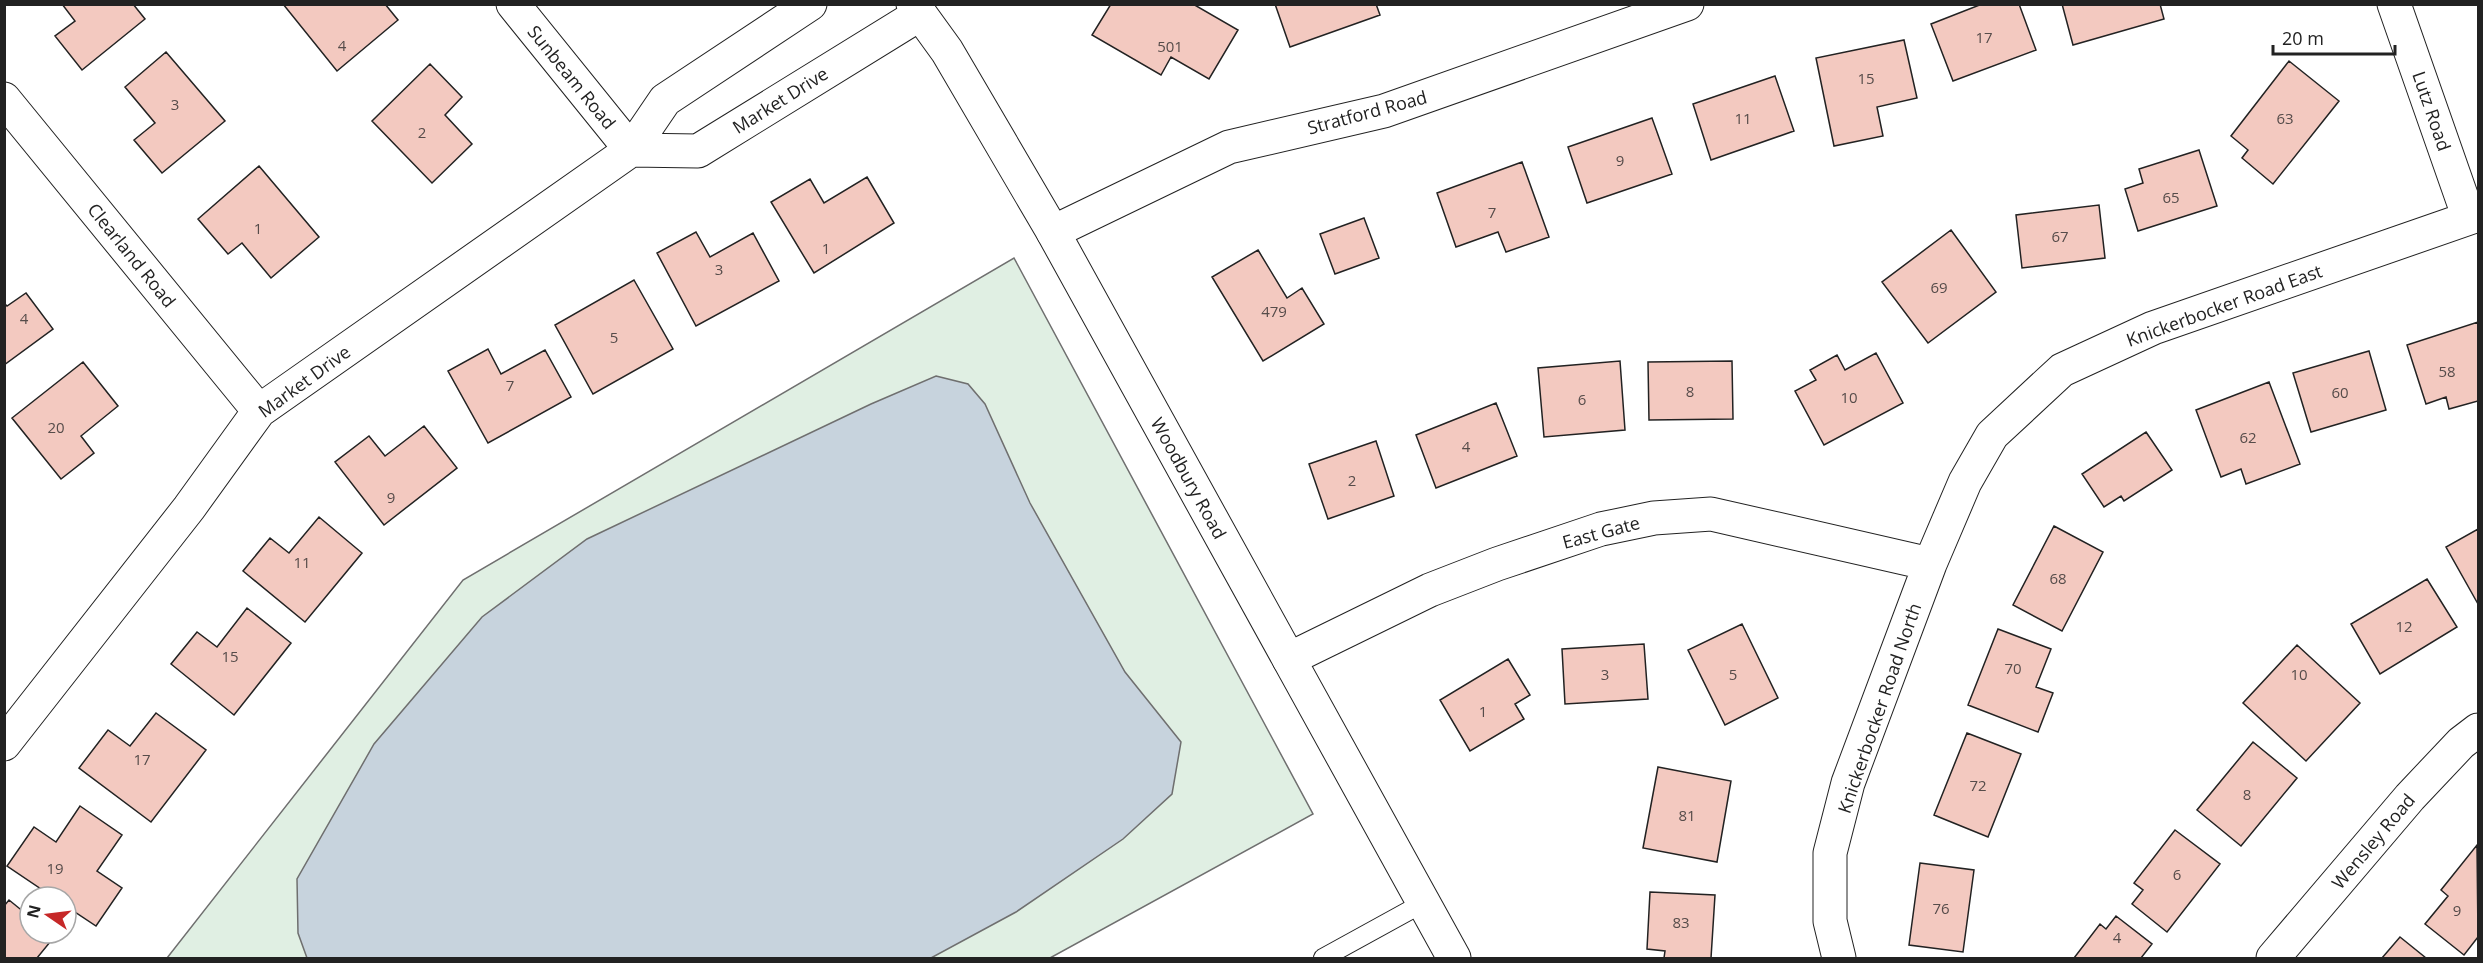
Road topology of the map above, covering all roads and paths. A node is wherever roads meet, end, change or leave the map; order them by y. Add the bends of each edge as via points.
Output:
1 (513, 4) edge
2 (810, 4) edge
3 (1687, 4) edge
4 (2394, 4) edge
5 (916, 9) edge
6 (4, 99) edge
7 (631, 150) junction
8 (2474, 216) edge
9 (1053, 232) junction
10 (259, 411) junction
11 (1930, 564) junction
12 (1289, 659) junction
13 (2478, 730) edge
14 (4, 744) edge
15 (1424, 903) junction
16 (1323, 958) edge
17 (1454, 958) edge
18 (1839, 958) edge
19 (2273, 958) edge

1 - 7 street, Sunbeam Road
2 - 7 street, Market Drive via 665,100
3 - 9 street, Stratford Road via 1384,111 1229,147
4 - 8 street, Lutz Road
5 - 7 street, Market Drive via 698,151
5 - 9 street, Woodbury Road via 947,51
6 - 10 street, Clearland Road
7 - 10 street, Market Drive
8 - 11 street, Knickerbocker Road East via 2153,328 2062,370 1992,435 1965,482
9 - 12 street, Woodbury Road
10 - 14 street, Market Drive via 189,508
11 - 12 street, East Gate via 1712,514 1654,518 1601,529 1497,564 1430,590
11 - 18 street, Knickerbocker Road North via 1848,783 1830,853 1830,921
12 - 15 street, Woodbury Road
13 - 19 street, Wensley Road via 2410,797
15 - 16 lane
15 - 17 street, Woodbury Road

